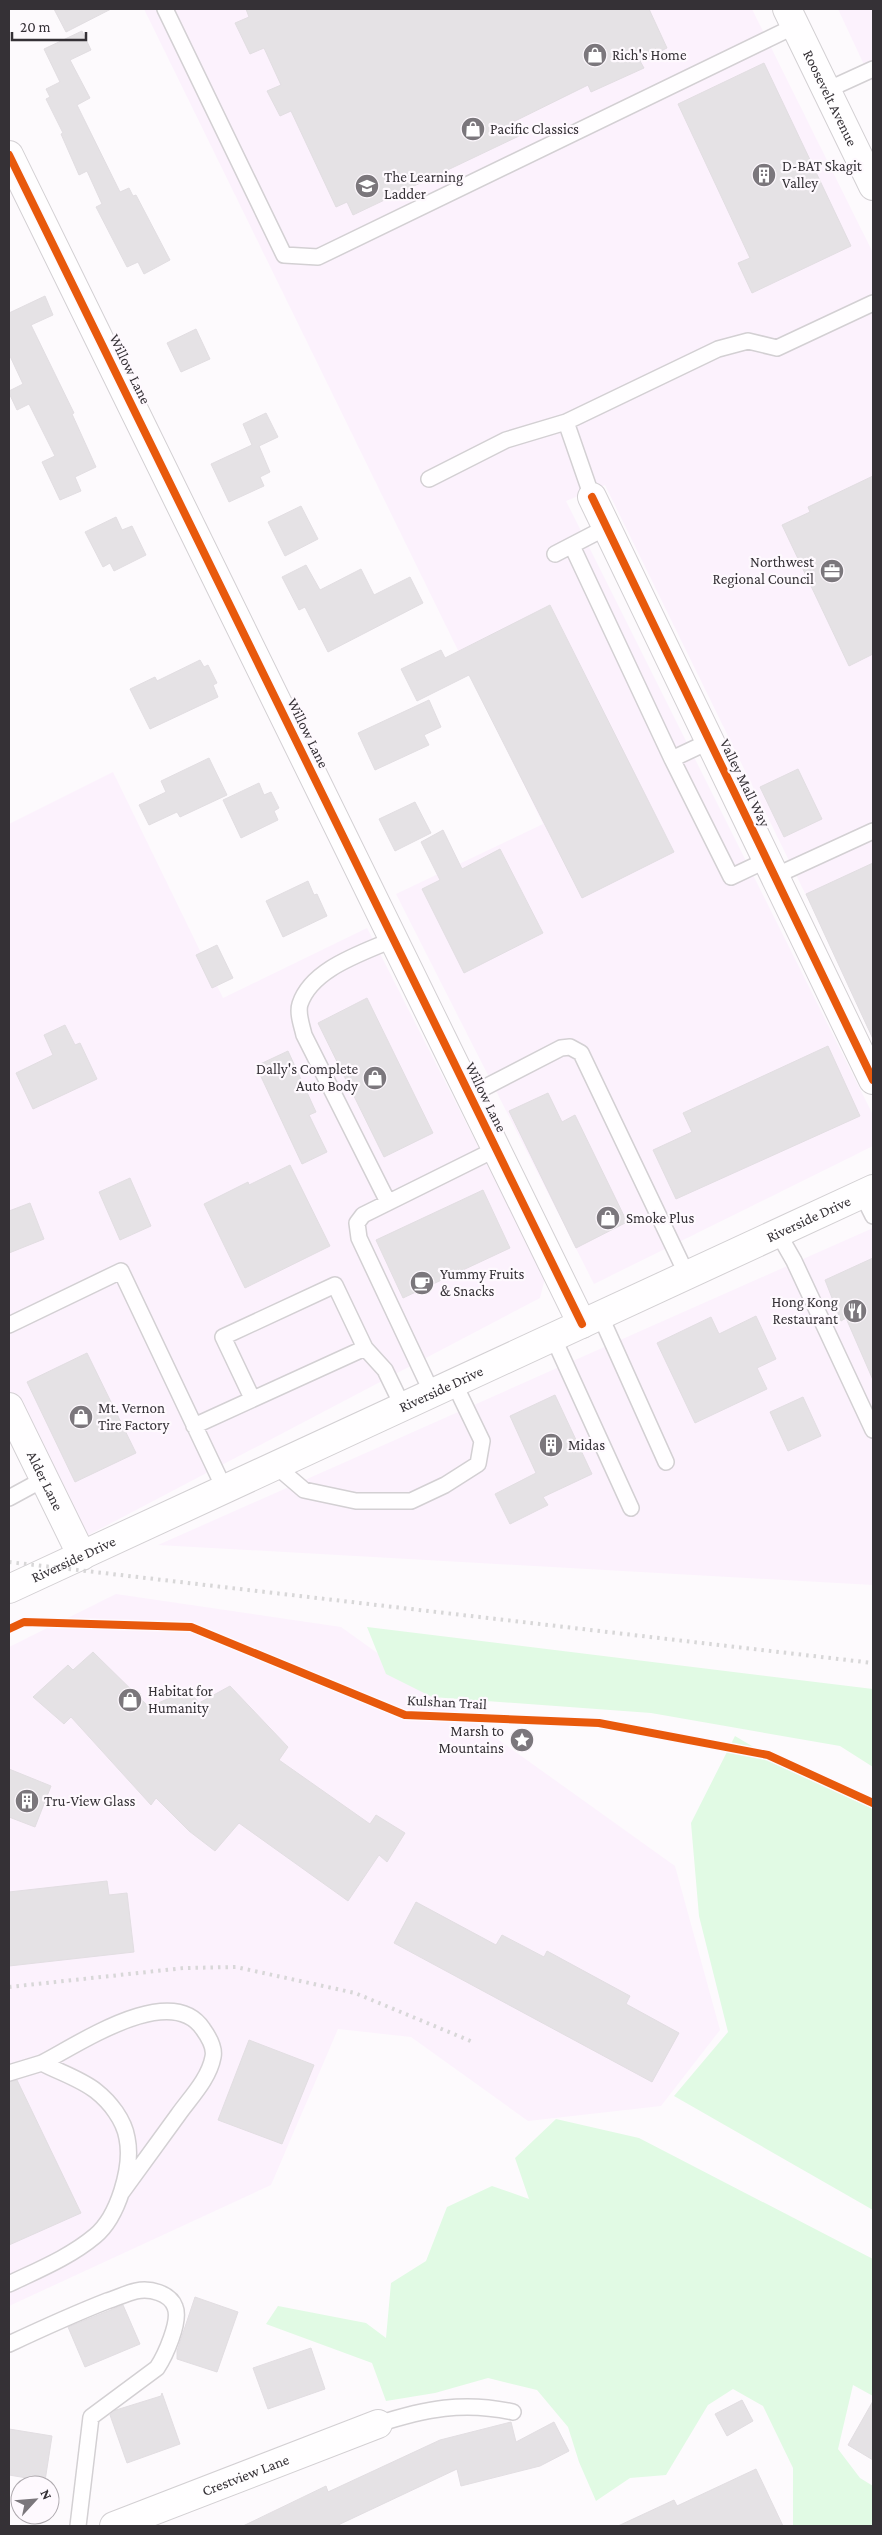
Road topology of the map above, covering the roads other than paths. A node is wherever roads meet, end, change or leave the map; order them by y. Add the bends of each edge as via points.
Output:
1 (165, 9) edge
2 (791, 17) edge
3 (873, 69) edge
4 (827, 90) junction
5 (9, 154) edge
6 (873, 186) edge
7 (873, 303) edge
8 (566, 422) junction
9 (429, 480) dead end
10 (592, 497) joint
11 (607, 527) junction
12 (572, 546) junction
13 (555, 554) dead end
14 (710, 740) junction
15 (672, 759) junction
16 (873, 831) edge
17 (771, 868) junction
18 (394, 939) junction
19 (873, 1080) edge
20 (470, 1095) junction
21 (496, 1149) junction
22 (870, 1199) edge
23 (388, 1202) junction
24 (778, 1233) junction
25 (687, 1275) junction
26 (591, 1320) junction
27 (9, 1324) edge
28 (554, 1337) junction
29 (365, 1348) junction
30 (443, 1388) junction
31 (252, 1398) junction
32 (403, 1407) junction
33 (9, 1408) edge
34 (194, 1426) junction
35 (873, 1430) edge
36 (666, 1462) dead end
37 (276, 1466) junction
38 (44, 1479) junction
39 (225, 1490) junction
40 (9, 1498) edge
41 (631, 1508) dead end
42 (82, 1556) junction
43 (9, 1589) edge
44 (42, 2063) junction
45 (9, 2072) edge
46 (122, 2192) junction
47 (9, 2284) edge
48 (9, 2344) edge
49 (512, 2412) dead end
50 (378, 2424) joint
51 (78, 2526) edge
52 (114, 2526) edge

1 - 2 lane via 284,255 318,258
2 - 4 street, Roosevelt Avenue
3 - 4 lane
4 - 6 street, Roosevelt Avenue
5 - 18 street, Willow Lane
7 - 8 lane via 777,348 748,341 718,349
8 - 9 lane via 506,440
8 - 10 lane
10 - 11 street, Valley Mall Way
11 - 12 lane
11 - 14 street, Valley Mall Way
12 - 13 lane
12 - 15 lane
14 - 15 lane
14 - 17 street, Valley Mall Way
15 - 17 lane via 731,877
16 - 17 lane
17 - 19 street, Valley Mall Way
18 - 20 street, Willow Lane
18 - 23 lane via 330,970 307,991 299,1006 304,1035
20 - 21 street, Willow Lane
20 - 25 lane via 561,1048 570,1047 580,1053
21 - 23 lane
21 - 26 street, Willow Lane
22 - 24 street, Riverside Drive
23 - 30 lane via 358,1219 357,1230
24 - 25 street, Riverside Drive
24 - 35 lane
25 - 26 street, Riverside Drive
26 - 28 street, Riverside Drive
26 - 36 lane
27 - 34 lane via 121,1272
28 - 30 street, Riverside Drive
28 - 41 lane
29 - 31 lane
29 - 31 lane via 335,1286 223,1337
29 - 32 lane via 385,1370
30 - 32 street, Riverside Drive
30 - 37 lane via 482,1441 478,1464 411,1501 356,1501 304,1490
31 - 34 lane
32 - 37 street, Riverside Drive
33 - 38 street, Alder Lane
34 - 39 lane
37 - 39 street, Riverside Drive
38 - 40 lane
38 - 42 street, Alder Lane
39 - 42 street, Riverside Drive
42 - 43 street, Riverside Drive
44 - 45 lane
44 - 46 lane via 96,2091 116,2112 127,2137 127,2168
44 - 46 lane via 133,2017 156,2011 182,2012 199,2022 209,2037 214,2056 204,2079
46 - 47 lane via 97,2235 56,2262
48 - 51 lane via 136,2291 152,2290 165,2295 178,2313 157,2368 91,2417
49 - 50 lane via 486,2406 439,2408
50 - 52 street, Crestview Lane

